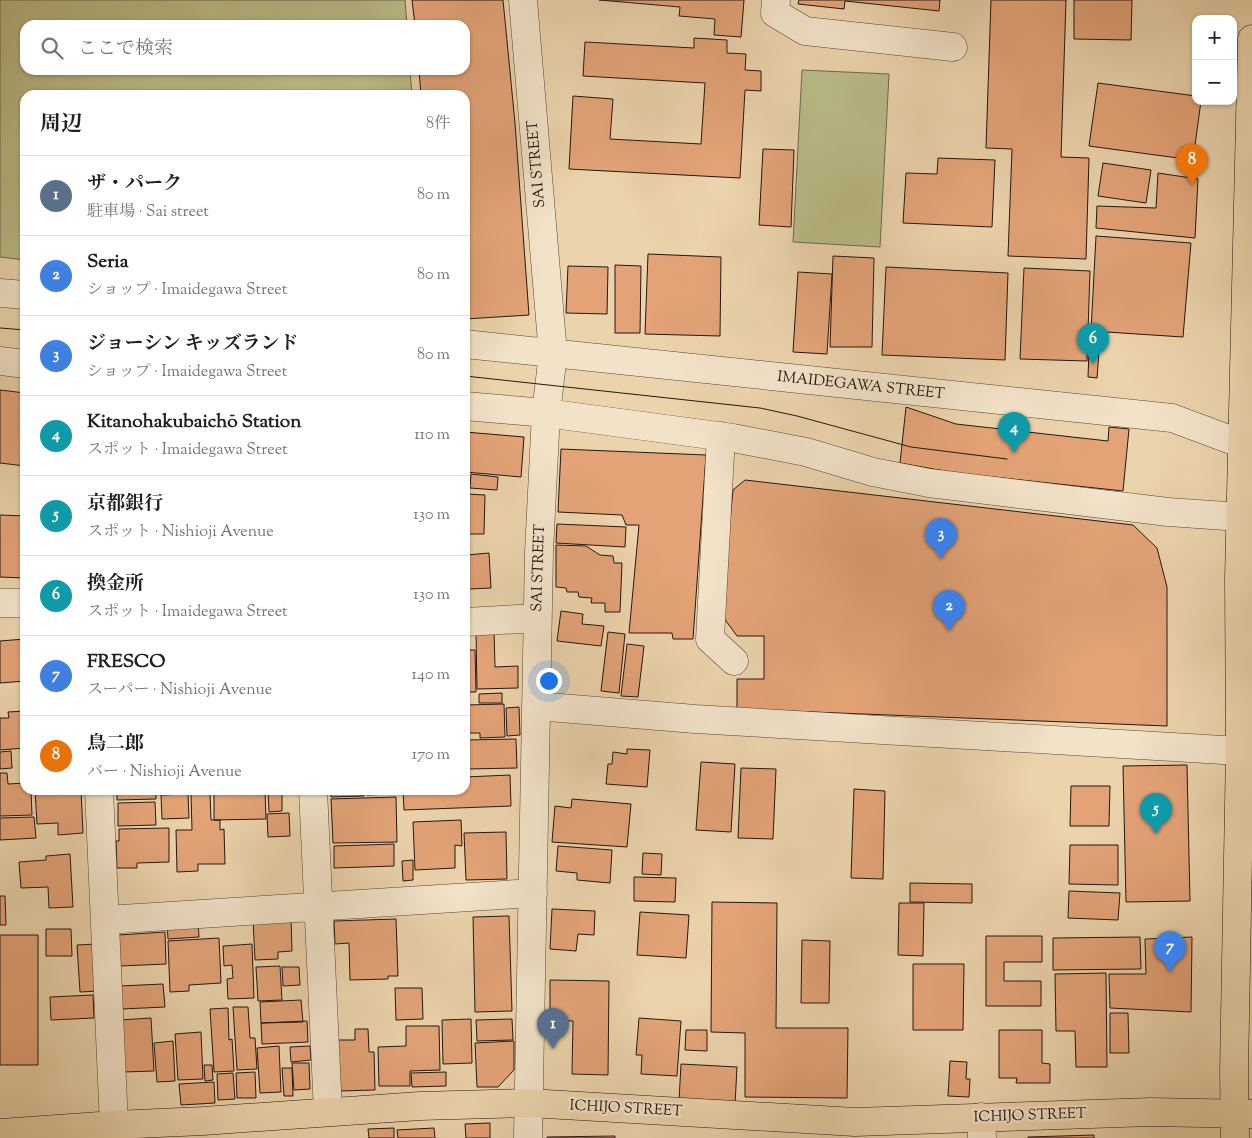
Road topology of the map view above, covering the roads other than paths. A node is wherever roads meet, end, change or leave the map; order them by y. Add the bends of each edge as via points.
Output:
1 (522, 0) edge
2 (776, 0) edge
3 (1252, 39) edge
4 (953, 47) dead end
5 (1251, 182) edge
6 (0, 293) edge
7 (20, 295) edge
8 (470, 345) edge
9 (553, 354) junction
10 (0, 361) edge
11 (20, 363) edge
12 (470, 406) edge
13 (546, 413) junction
14 (721, 436) junction
15 (1247, 445) edge
16 (1246, 516) edge
17 (20, 603) edge
18 (0, 604) edge
19 (537, 618) junction
20 (470, 622) edge
21 (734, 661) dead end
22 (536, 706) junction
23 (1240, 751) junction
24 (1246, 783) edge
25 (99, 795) edge
26 (313, 795) edge
27 (533, 893) junction
28 (320, 907) junction
29 (106, 920) junction
30 (529, 1103) junction
31 (328, 1112) junction
32 (1240, 1122) edge
33 (114, 1125) junction
34 (981, 1128) edge
35 (203, 1130) edge
36 (0, 1133) edge
37 (528, 1138) edge

1 - 9 street, SAI STREET
2 - 4 street via 775,13 805,31
3 - 5 main road
5 - 15 main road
6 - 7 street
8 - 9 street, IMAIDEGAWA STREET
9 - 13 street, SAI STREET
9 - 15 street, IMAIDEGAWA STREET via 1172,418
10 - 11 street
12 - 13 street
13 - 14 street
13 - 19 street, SAI STREET
14 - 16 street via 806,452 874,472 929,483 1159,511
14 - 21 street via 710,639
15 - 16 main road
16 - 23 main road via 1239,578
17 - 18 street
19 - 20 street
19 - 22 street, SAI STREET
22 - 23 street via 715,720
22 - 27 street, SAI STREET
23 - 24 main road
24 - 32 main road
25 - 29 street
26 - 28 street
27 - 28 street
27 - 30 street, SAI STREET
28 - 29 street
28 - 31 street
29 - 33 street
30 - 31 main road, ICHIJO STREET
30 - 34 main road, ICHIJO STREET
30 - 37 street, SAI STREET
31 - 35 main road, ICHIJO STREET
32 - 34 main road, ICHIJO STREET via 1151,1112
33 - 35 main road, ICHIJO STREET
33 - 36 main road, ICHIJO STREET

